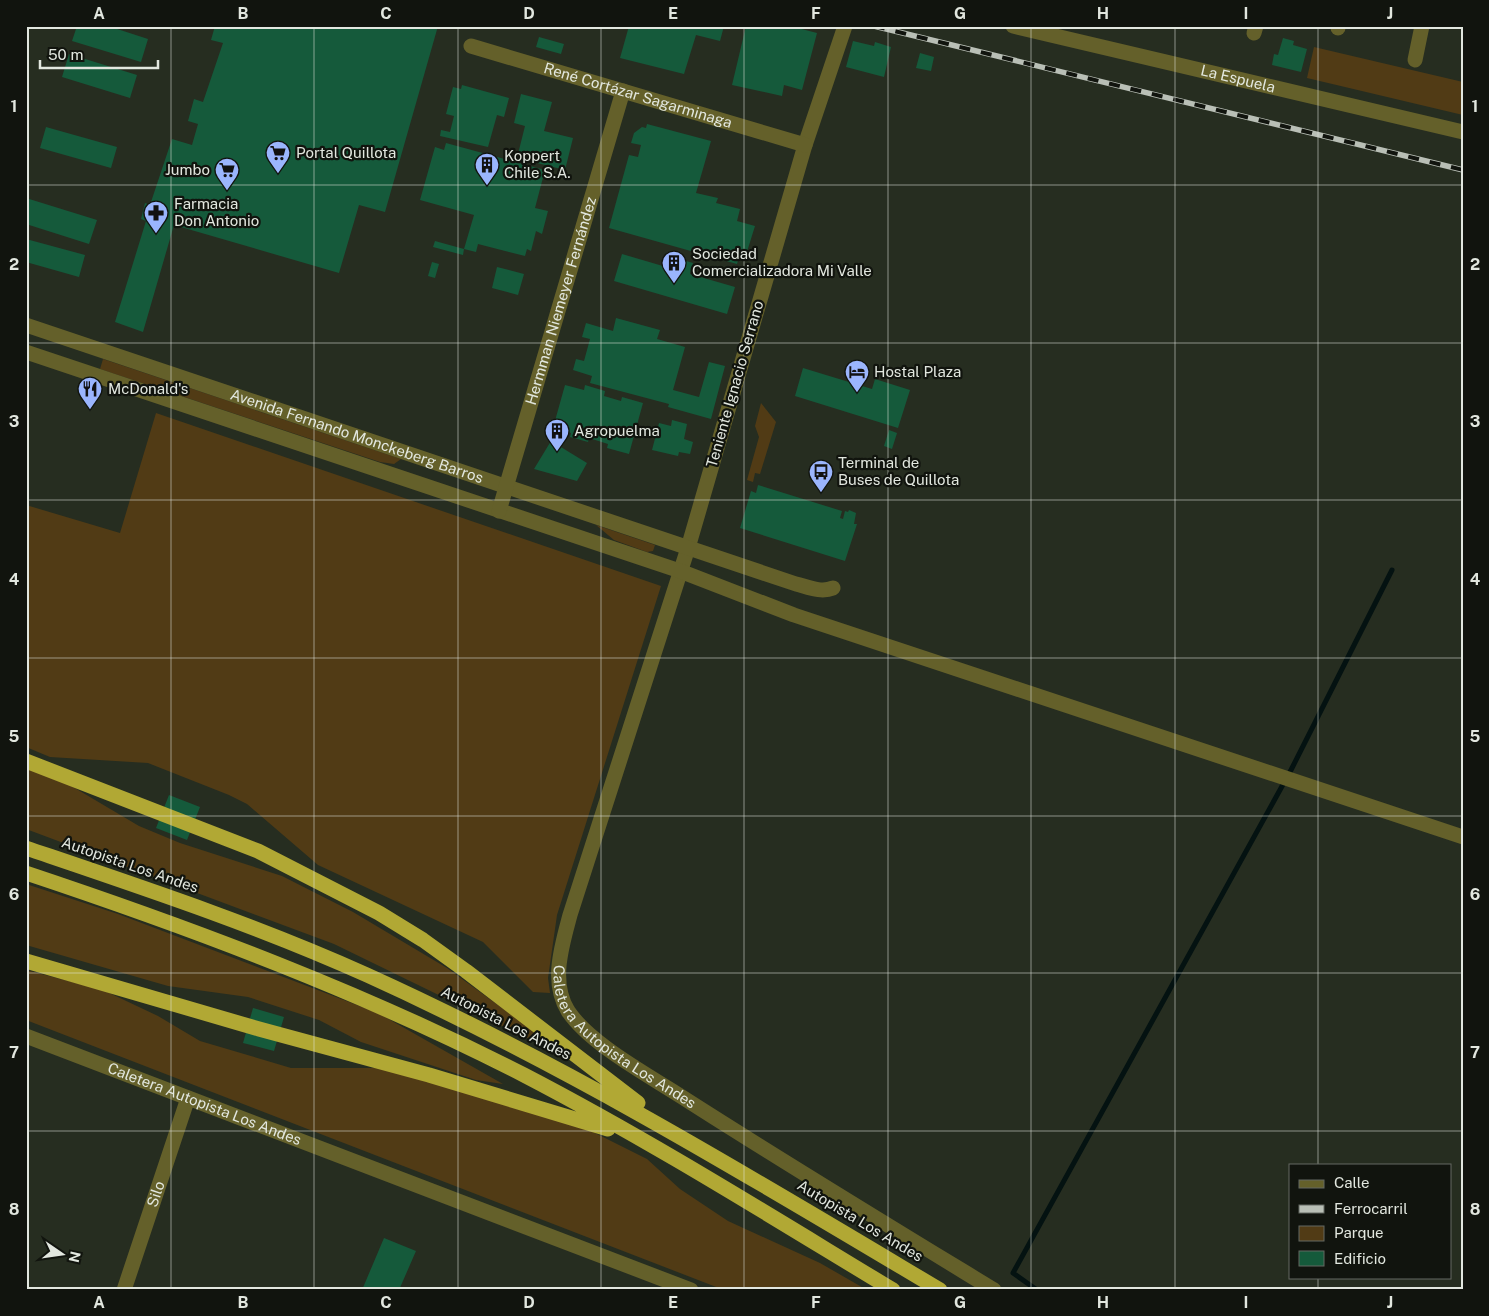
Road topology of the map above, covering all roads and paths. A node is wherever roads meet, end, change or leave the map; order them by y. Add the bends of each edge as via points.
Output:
1 (846, 26) edge
2 (1012, 26) edge
3 (1422, 26) edge
4 (471, 46) dead end
5 (1415, 60) dead end
6 (623, 91) junction
7 (1463, 132) edge
8 (805, 145) junction
9 (26, 325) edge
10 (99, 350) junction
11 (26, 352) edge
12 (87, 373) junction
13 (507, 487) junction
14 (500, 511) junction
15 (688, 548) junction
16 (680, 571) junction
17 (833, 588) dead end
18 (26, 761) edge
19 (1463, 837) edge
20 (26, 848) edge
21 (26, 873) edge
22 (26, 961) edge
23 (26, 1036) edge
24 (188, 1098) junction
25 (675, 1131) junction
26 (656, 1148) junction
27 (124, 1290) edge
28 (691, 1290) edge
29 (893, 1290) edge
30 (940, 1290) edge
31 (994, 1290) edge

1 - 8 street, Teniente Ignacio Serrano
2 - 7 street, La Espuela
3 - 5 street
4 - 6 street, René Cortázar Sagarminaga
6 - 8 street, René Cortázar Sagarminaga
6 - 13 street, Hermman Niemeyer Fernández
8 - 15 street, Teniente Ignacio Serrano
9 - 10 street, Avenida Fernando Monckeberg Barros
10 - 12 street
10 - 13 street, Avenida Fernando Monckeberg Barros
11 - 12 street, Avenida Fernando Monckeberg Barros
12 - 14 street, Avenida Fernando Monckeberg Barros
13 - 14 street, Hermman Niemeyer Fernández
13 - 15 street, Avenida Fernando Monckeberg Barros
14 - 16 street, Avenida Fernando Monckeberg Barros
15 - 16 street, Teniente Ignacio Serrano
15 - 17 street, Avenida Fernando Monckeberg Barros via 814,589
16 - 19 street, Avenida Fernando Monckeberg Barros via 794,615
16 - 31 street, Caletera Autopista Los Andes via 563,940 559,980 567,1009 583,1029 653,1078
18 - 25 highway via 258,851 378,913 466,971
20 - 25 highway, Autopista Los Andes via 216,913 366,974 537,1056
21 - 26 highway via 194,930 375,1004 523,1075
22 - 26 highway via 591,1123
23 - 24 street, Caletera Autopista Los Andes
24 - 27 street, Silo
24 - 28 street, Caletera Autopista Los Andes
25 - 30 highway, Autopista Los Andes
26 - 29 highway

